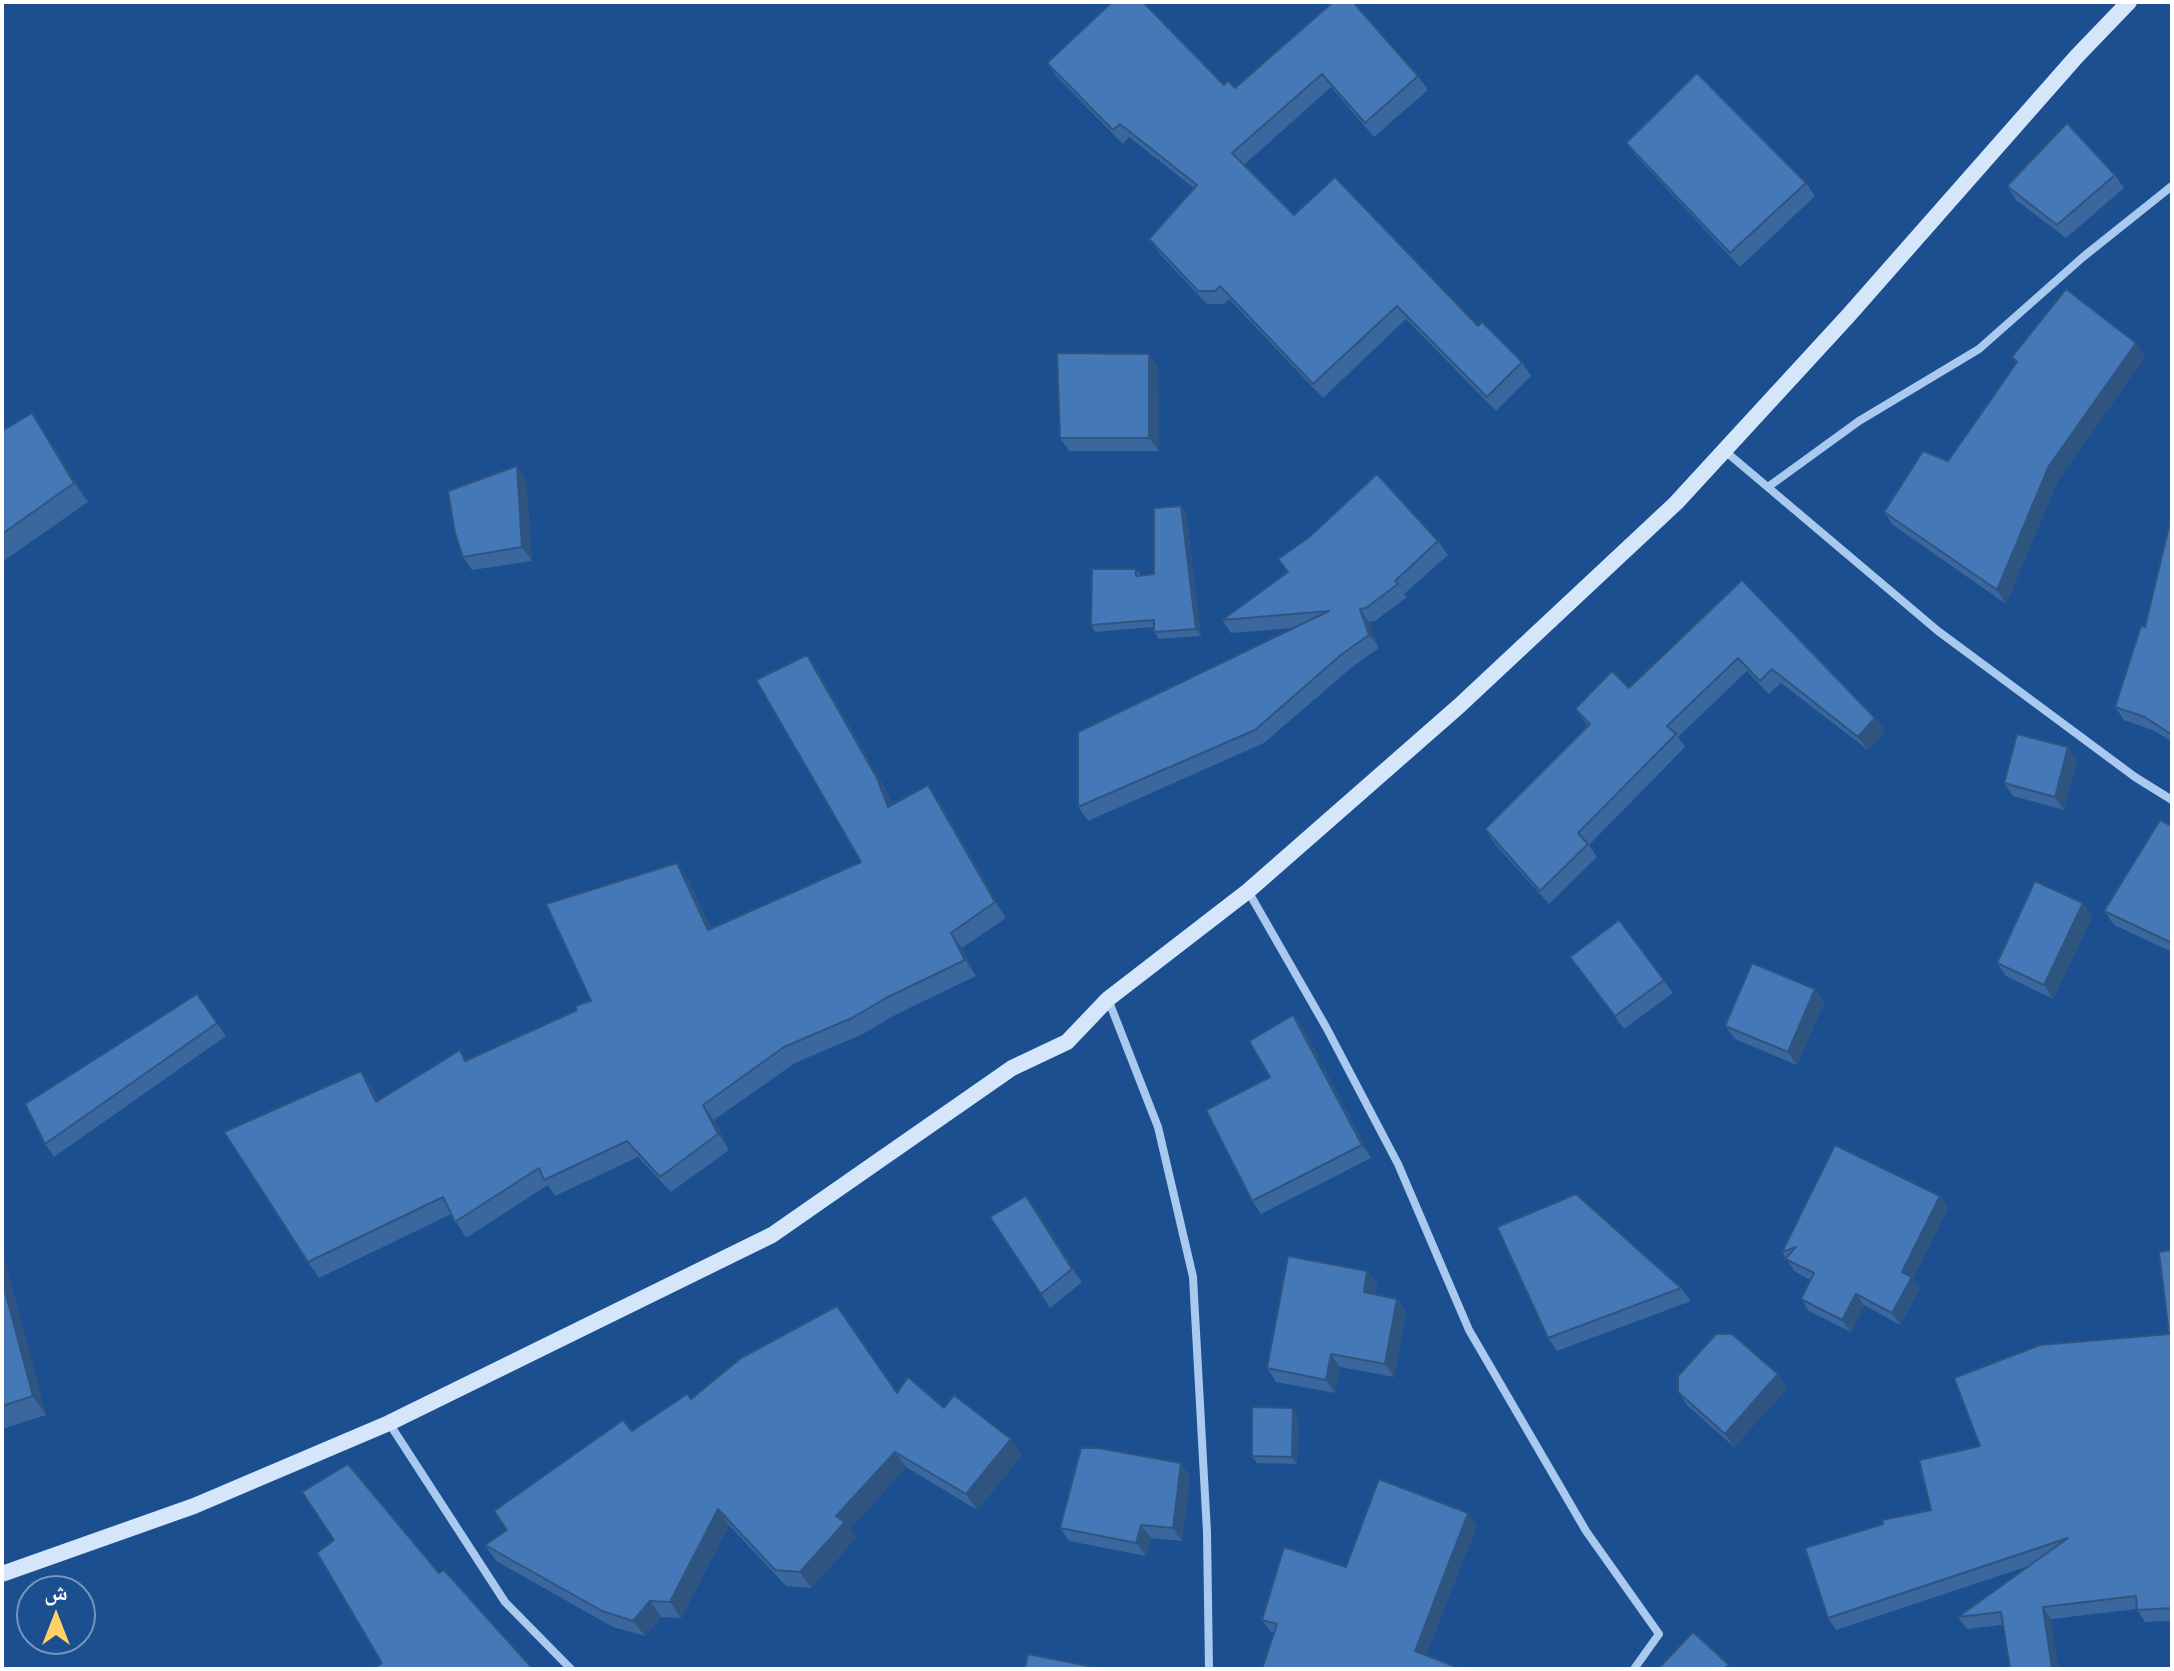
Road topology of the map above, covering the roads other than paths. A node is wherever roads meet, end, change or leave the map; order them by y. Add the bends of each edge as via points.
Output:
1 (2129, 2) edge
2 (2172, 186) edge
3 (1725, 451) junction
4 (1768, 487) junction
5 (2172, 800) edge
6 (1248, 891) junction
7 (1108, 999) junction
8 (389, 1423) junction
9 (2, 1574) edge
10 (571, 1669) edge
11 (1209, 1669) edge
12 (1634, 1669) edge

1 - 3 street
2 - 4 street via 1979,349 1859,421
3 - 4 street
3 - 6 street via 1459,706
4 - 5 street via 1938,631
6 - 7 street
6 - 12 street via 1398,1164 1469,1330 1586,1531 1659,1634
7 - 8 street via 1067,1042 1012,1068 772,1235
7 - 11 street via 1158,1127 1193,1277
8 - 9 street via 194,1506
8 - 10 street via 505,1602

